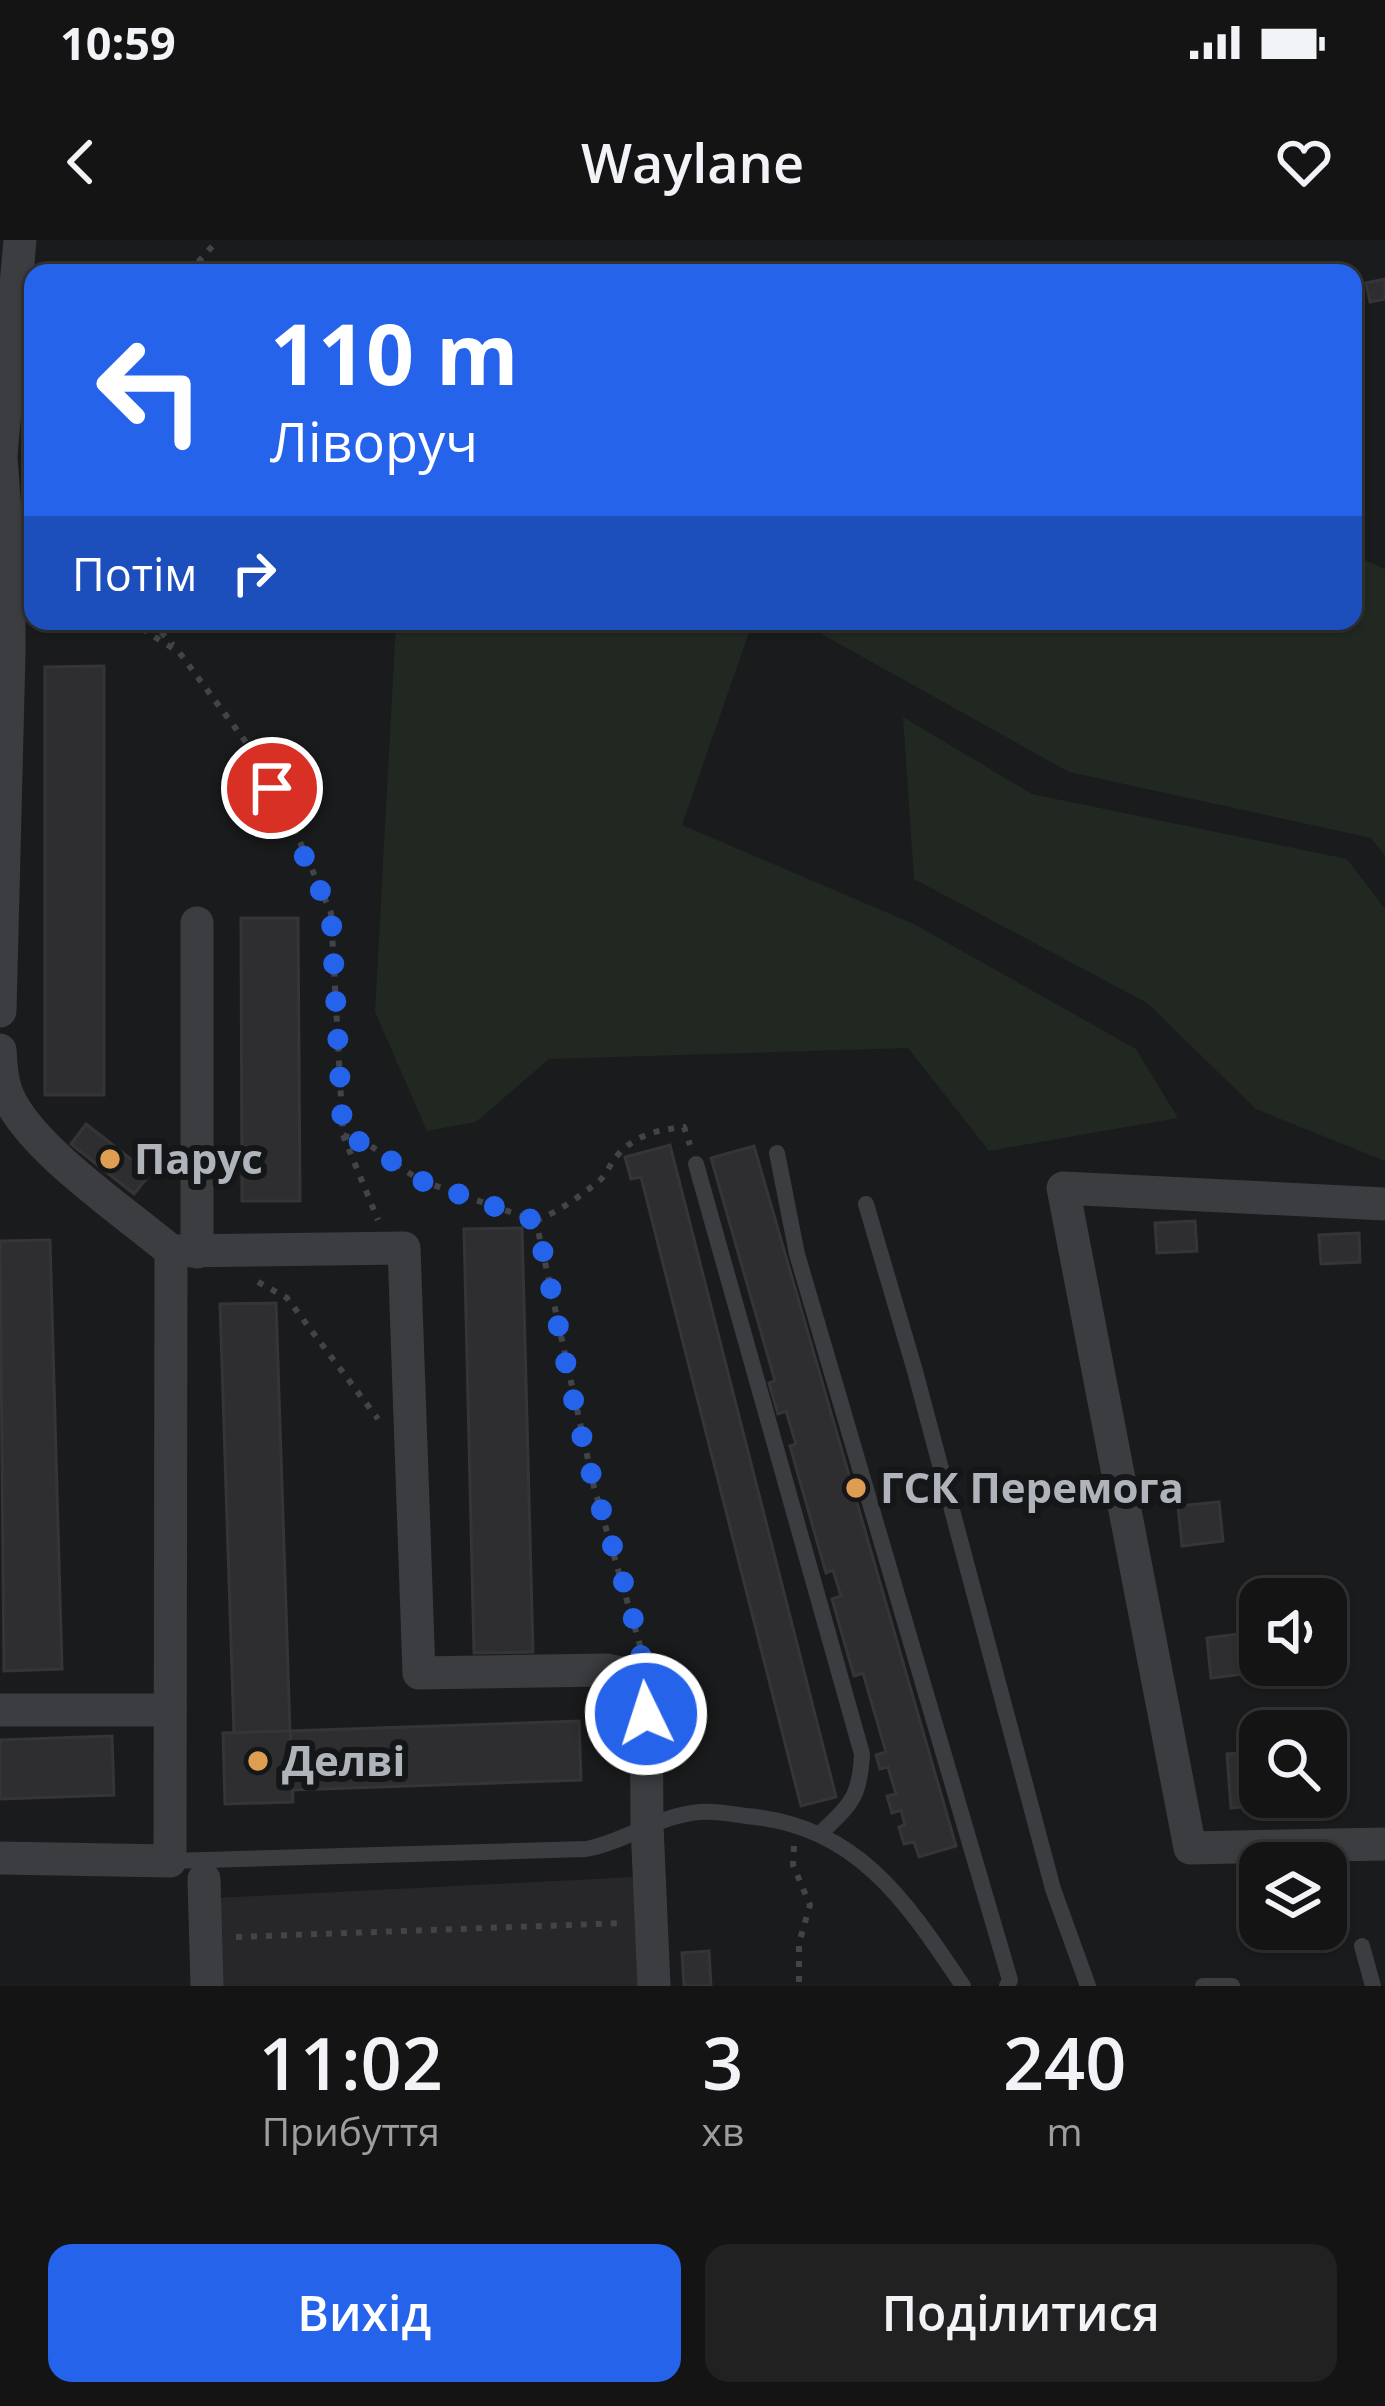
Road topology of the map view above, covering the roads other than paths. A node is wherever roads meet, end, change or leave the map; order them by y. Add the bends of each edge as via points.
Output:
1 (20, 240) edge
2 (5, 563) edge
3 (197, 923) dead end
4 (0, 1011) edge
5 (0, 1050) edge
6 (777, 1153) dead end
7 (696, 1164) road end
8 (866, 1204) dead end
9 (1385, 1204) edge
10 (194, 1252) junction
11 (0, 1710) edge
12 (170, 1710) junction
13 (647, 1826) junction
14 (822, 1832) junction
15 (1385, 1844) edge
16 (0, 1858) edge
17 (170, 1861) junction
18 (204, 1879) dead end
19 (1362, 1946) dead end
20 (207, 1986) edge
21 (654, 1986) edge
22 (963, 1986) edge
23 (1007, 1986) edge
24 (1088, 1986) edge
25 (1203, 1986) edge
26 (1232, 1986) edge
27 (1373, 1986) edge

1 - 2 street via 2,456
2 - 4 street
3 - 10 street
5 - 10 street via 7,1094 42,1143
6 - 23 lane via 797,1253
7 - 14 lane via 862,1754 861,1785
8 - 24 lane via 1053,1888
9 - 15 street via 1063,1188 1190,1847
10 - 12 street
10 - 13 street via 404,1248 419,1673 606,1670 646,1678
11 - 12 street
12 - 17 street
13 - 14 lane via 700,1812
13 - 17 lane via 586,1849
13 - 21 street
14 - 22 lane via 860,1856 920,1921
16 - 17 street
18 - 20 street
19 - 27 lane
25 - 26 lane

